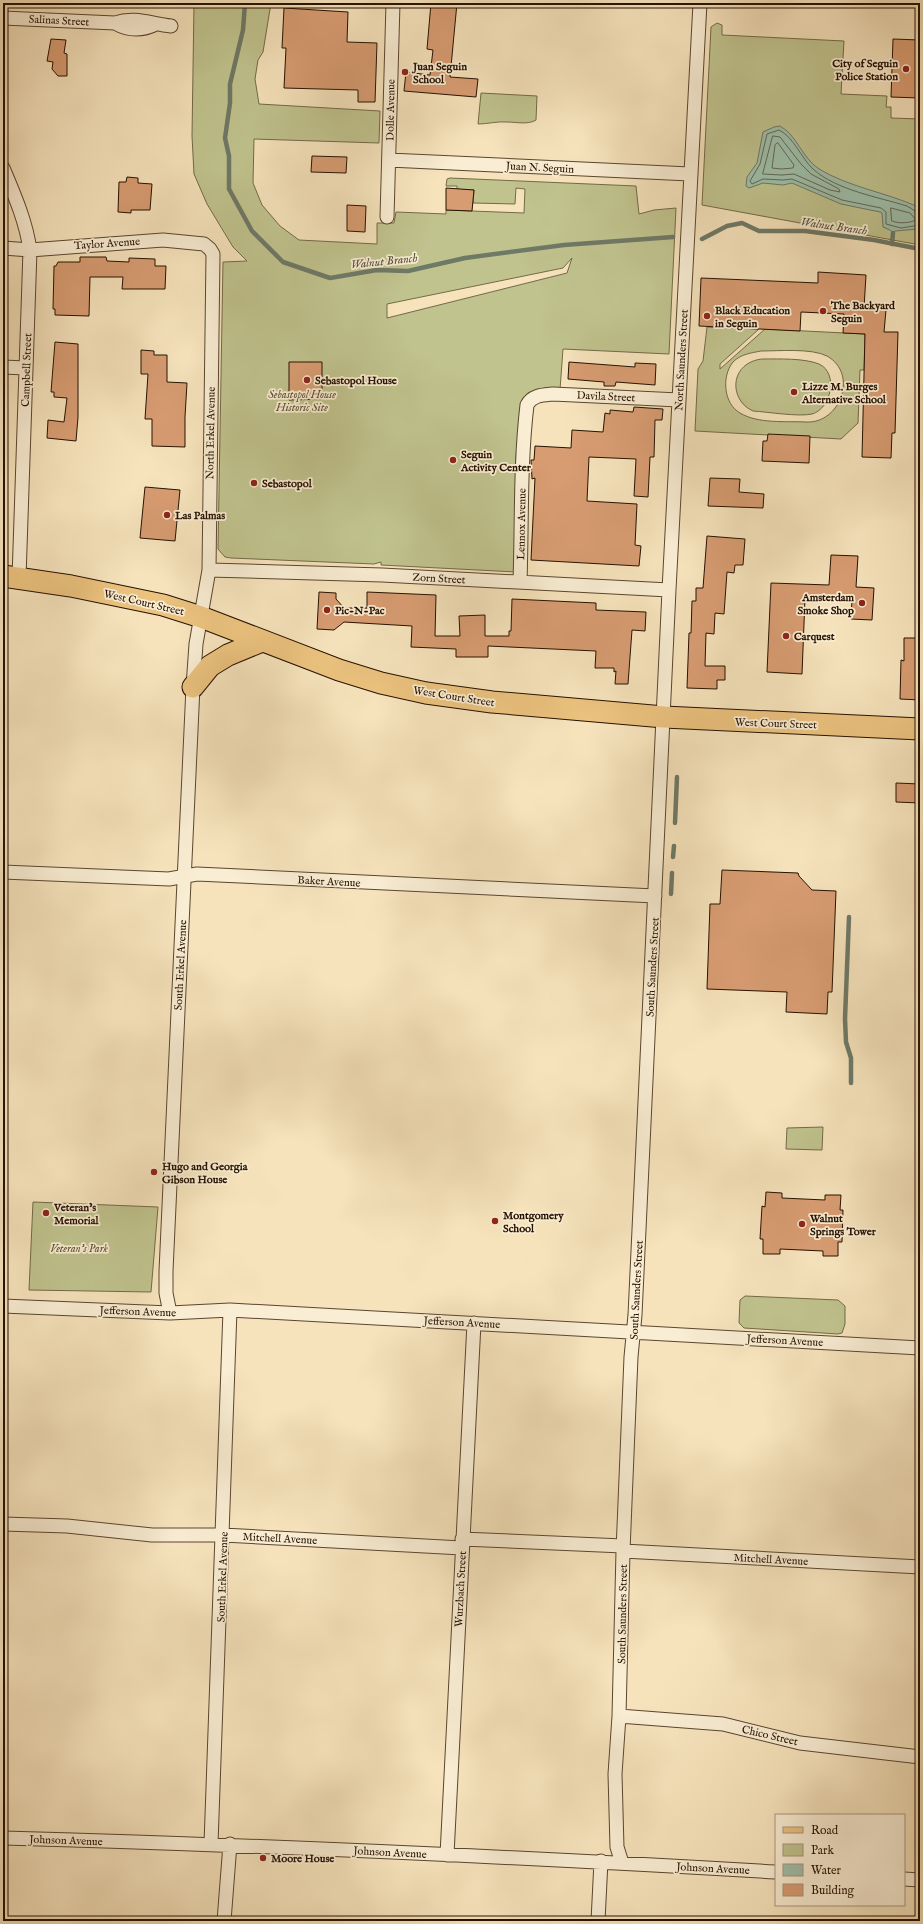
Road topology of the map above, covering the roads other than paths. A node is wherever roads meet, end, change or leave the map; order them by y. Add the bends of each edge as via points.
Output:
1 (393, 3) edge
2 (700, 3) edge
3 (3, 18) edge
4 (171, 26) dead end
5 (389, 160) junction
6 (3, 168) edge
7 (690, 174) junction
8 (387, 217) dead end
9 (3, 248) edge
10 (210, 248) joint
11 (30, 250) junction
12 (3, 367) edge
13 (26, 368) junction
14 (534, 398) joint
15 (679, 400) junction
16 (209, 570) junction
17 (11, 577) edge
18 (520, 582) junction
19 (669, 590) junction
20 (201, 617) junction
21 (262, 641) junction
22 (193, 687) junction
23 (664, 717) junction
24 (920, 729) edge
25 (3, 872) edge
26 (184, 876) junction
27 (655, 896) junction
28 (3, 1306) edge
29 (230, 1310) junction
30 (170, 1313) junction
31 (474, 1323) junction
32 (634, 1331) junction
33 (920, 1348) edge
34 (3, 1524) edge
35 (223, 1535) junction
36 (462, 1544) junction
37 (623, 1548) junction
38 (920, 1567) edge
39 (619, 1716) junction
40 (920, 1757) edge
41 (3, 1838) edge
42 (211, 1844) junction
43 (230, 1844) junction
44 (447, 1855) junction
45 (601, 1861) junction
46 (622, 1863) junction
47 (775, 1872) edge
48 (905, 1879) edge
49 (920, 1880) edge
50 (224, 1921) edge
51 (598, 1921) edge

1 - 5 street, Dolle Avenue
2 - 7 street, North Saunders Street
3 - 4 street, Salinas Street via 115,23 140,20
5 - 7 street, Juan N. Seguin
5 - 8 street, Dolle Avenue
6 - 11 street, Campbell Street via 23,219
7 - 15 street, North Saunders Street
9 - 11 street, Taylor Avenue
10 - 11 street, Taylor Avenue via 204,244 163,240
10 - 16 street, North Erkel Avenue via 213,254 214,274
11 - 13 street, Campbell Street
12 - 13 street
13 - 17 street, Campbell Street
14 - 15 street, Davila Street via 542,395 568,394
14 - 18 street, Lennox Avenue via 527,405 522,452
15 - 19 street, North Saunders Street
16 - 18 street, Zorn Street
16 - 20 street, North Erkel Avenue
17 - 20 main road, West Court Street via 124,597
18 - 19 street, Zorn Street
19 - 23 street, North Saunders Street
20 - 21 main road, West Court Street
20 - 22 street, South Erkel Avenue
21 - 22 main road via 228,655 210,666
21 - 23 main road, West Court Street via 339,670 426,693 492,702
22 - 26 street, South Erkel Avenue
23 - 24 main road, West Court Street
23 - 27 street, South Saunders Street
25 - 26 street, Baker Avenue via 169,879
26 - 27 street, Baker Avenue via 197,874
26 - 30 street, South Erkel Avenue via 166,1270 166,1293
27 - 32 street, South Saunders Street
28 - 30 street, Jefferson Avenue
29 - 30 street, Jefferson Avenue
29 - 31 street, Jefferson Avenue
29 - 35 street, South Erkel Avenue
31 - 32 street, Jefferson Avenue
31 - 36 street, Wurzbach Street
32 - 33 street, Jefferson Avenue
32 - 37 street, South Saunders Street
34 - 35 street, Mitchell Avenue via 67,1526 152,1535
35 - 36 street, Mitchell Avenue
35 - 42 street, South Erkel Avenue
36 - 37 street, Mitchell Avenue
36 - 44 street, Wurzbach Street
37 - 38 street, Mitchell Avenue
37 - 39 street, South Saunders Street
39 - 40 street, Chico Street via 723,1724 800,1743
39 - 46 street, South Saunders Street via 615,1774 616,1826 617,1847
41 - 42 street, Johnson Avenue
42 - 43 street, Johnson Avenue
43 - 44 street, Johnson Avenue
43 - 50 street
44 - 45 street, Johnson Avenue
45 - 46 street, Johnson Avenue
45 - 51 street
46 - 47 street, Johnson Avenue
48 - 49 street

